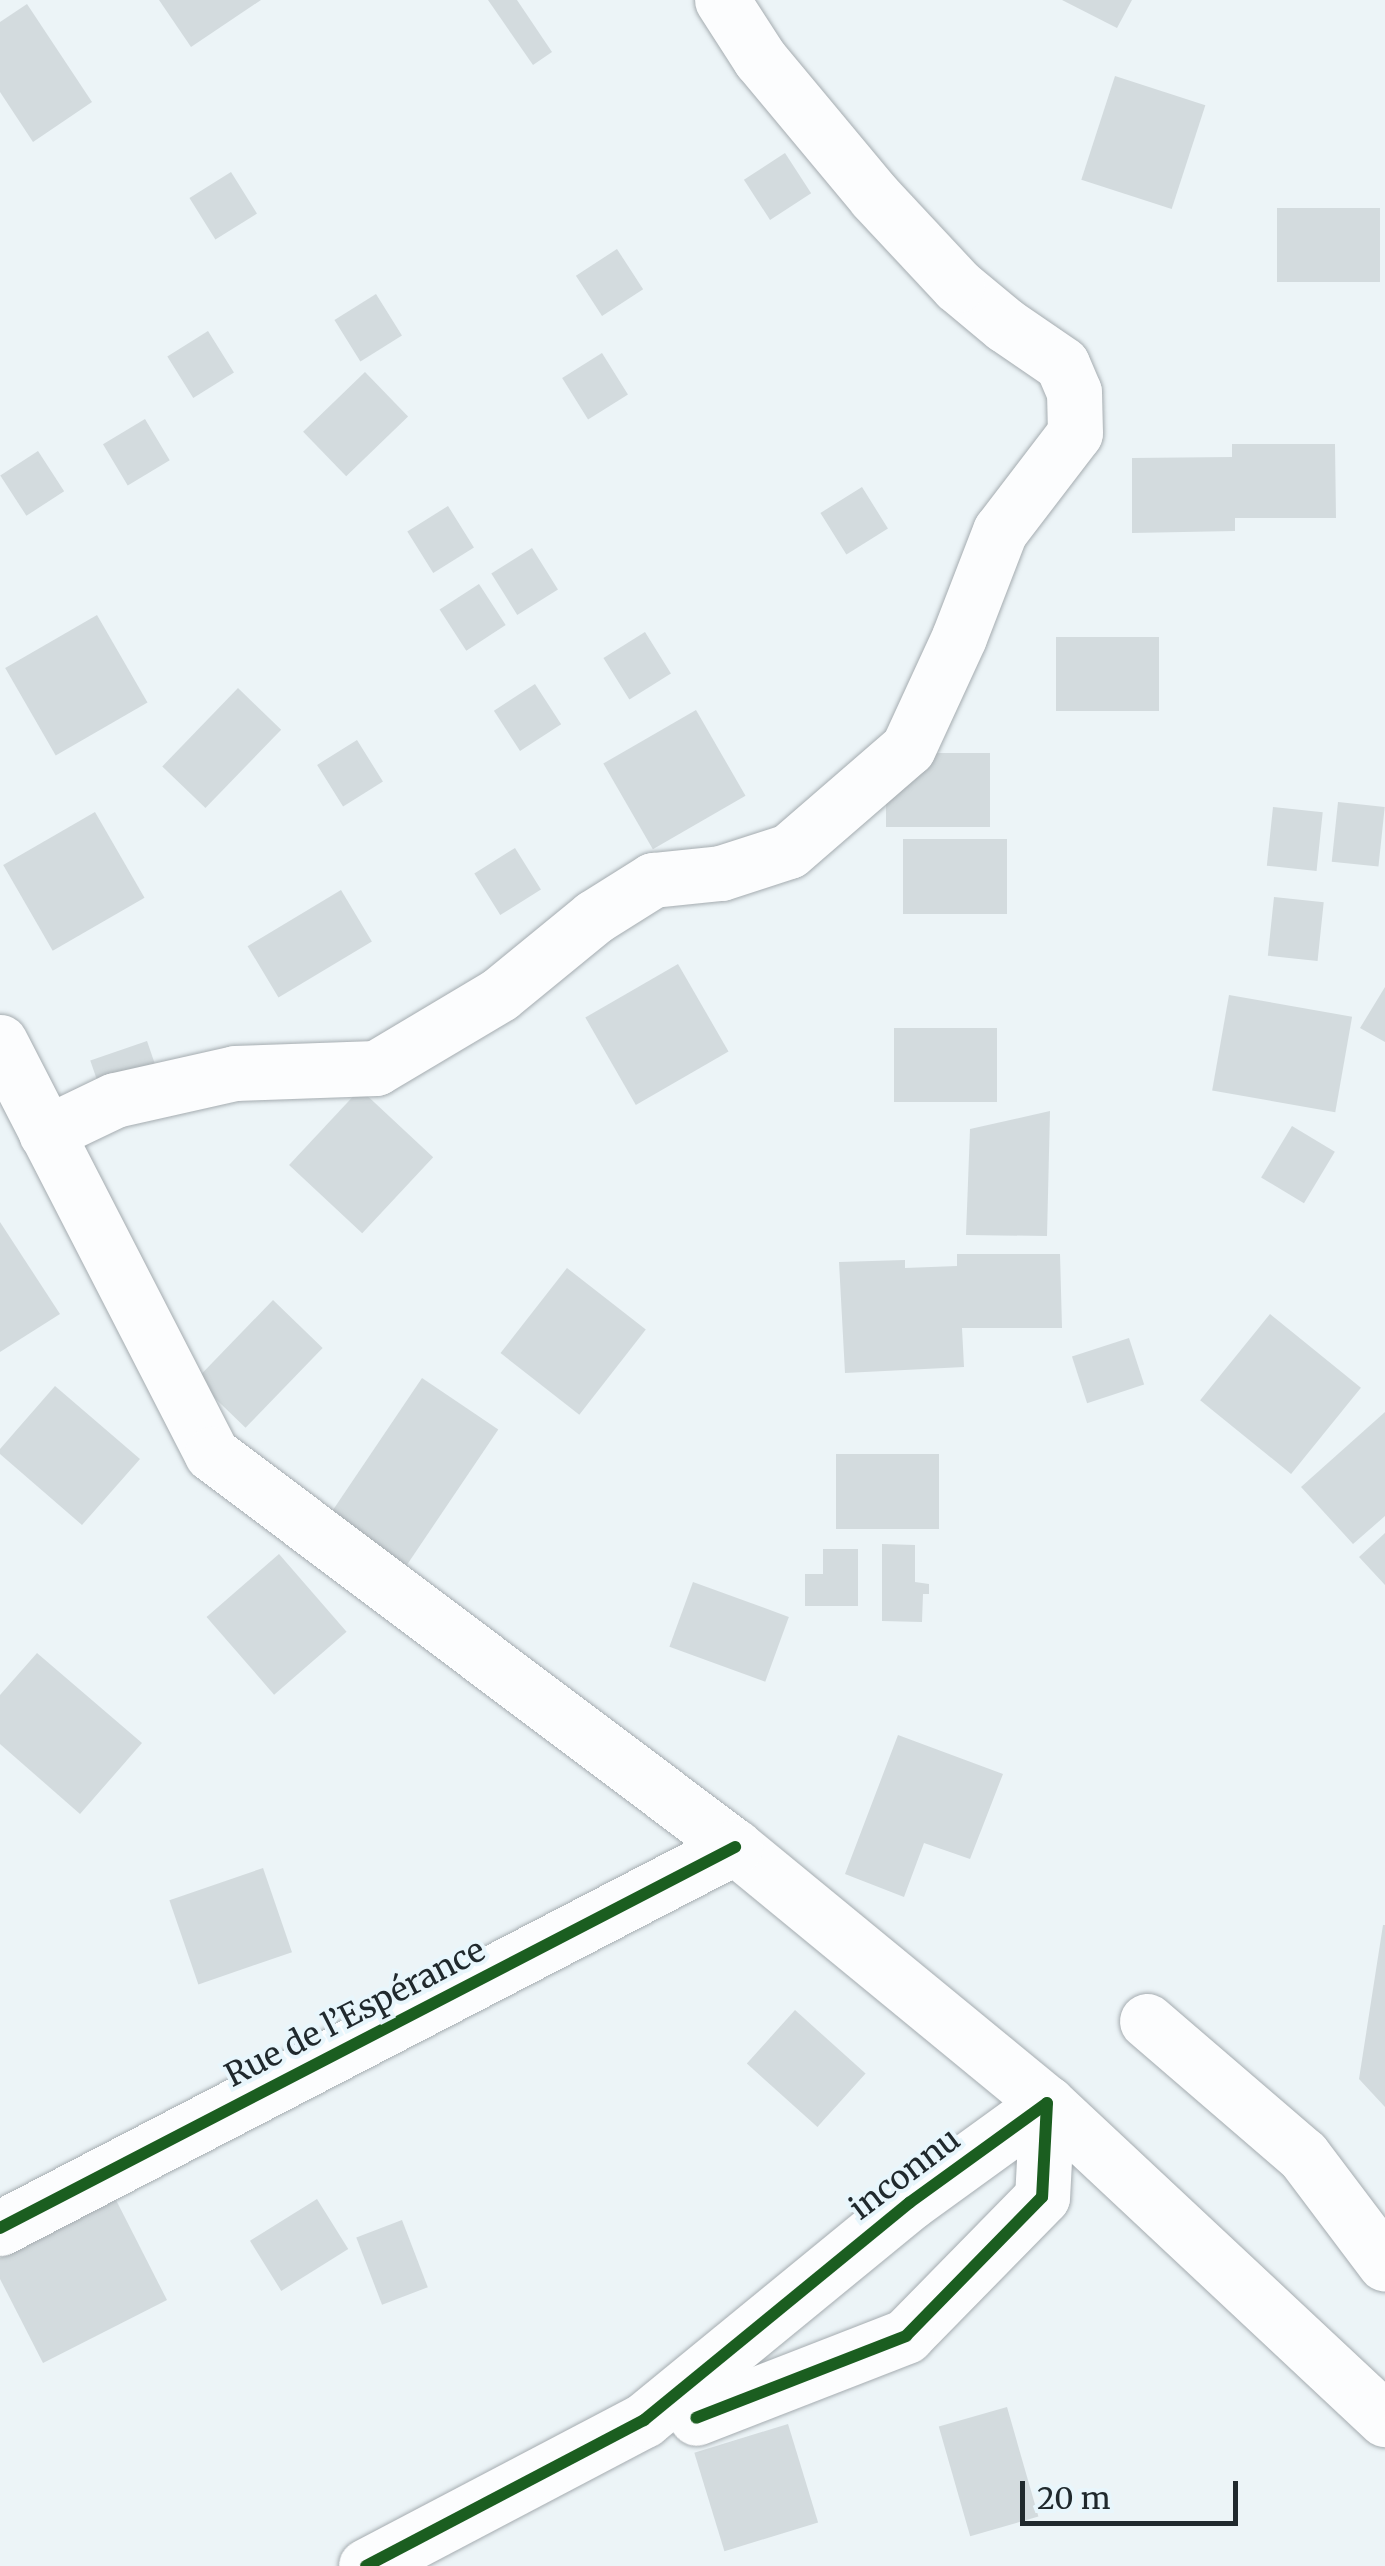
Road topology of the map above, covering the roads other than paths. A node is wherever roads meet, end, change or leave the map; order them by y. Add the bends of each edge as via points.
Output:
1 (722, 0) edge
2 (0, 1042) edge
3 (46, 1133) junction
4 (735, 1847) junction
5 (1147, 2021) dead end
6 (1047, 2103) junction
7 (0, 2228) edge
8 (1385, 2264) edge
9 (696, 2418) dead end
10 (1385, 2419) edge
11 (366, 2566) edge

1 - 3 street via 760,59 876,197 957,284 1062,364 1074,392 1075,433 1000,532 908,748 789,852 721,873 653,880 594,917 500,994 376,1068 236,1073 115,1100
2 - 3 street
3 - 4 street via 212,1454
4 - 6 street
4 - 7 street, Rue de l’Espérance
5 - 8 street via 1303,2156
6 - 9 street via 1042,2197 906,2336
6 - 10 street
6 - 11 street, inconnu via 910,2203 644,2420

